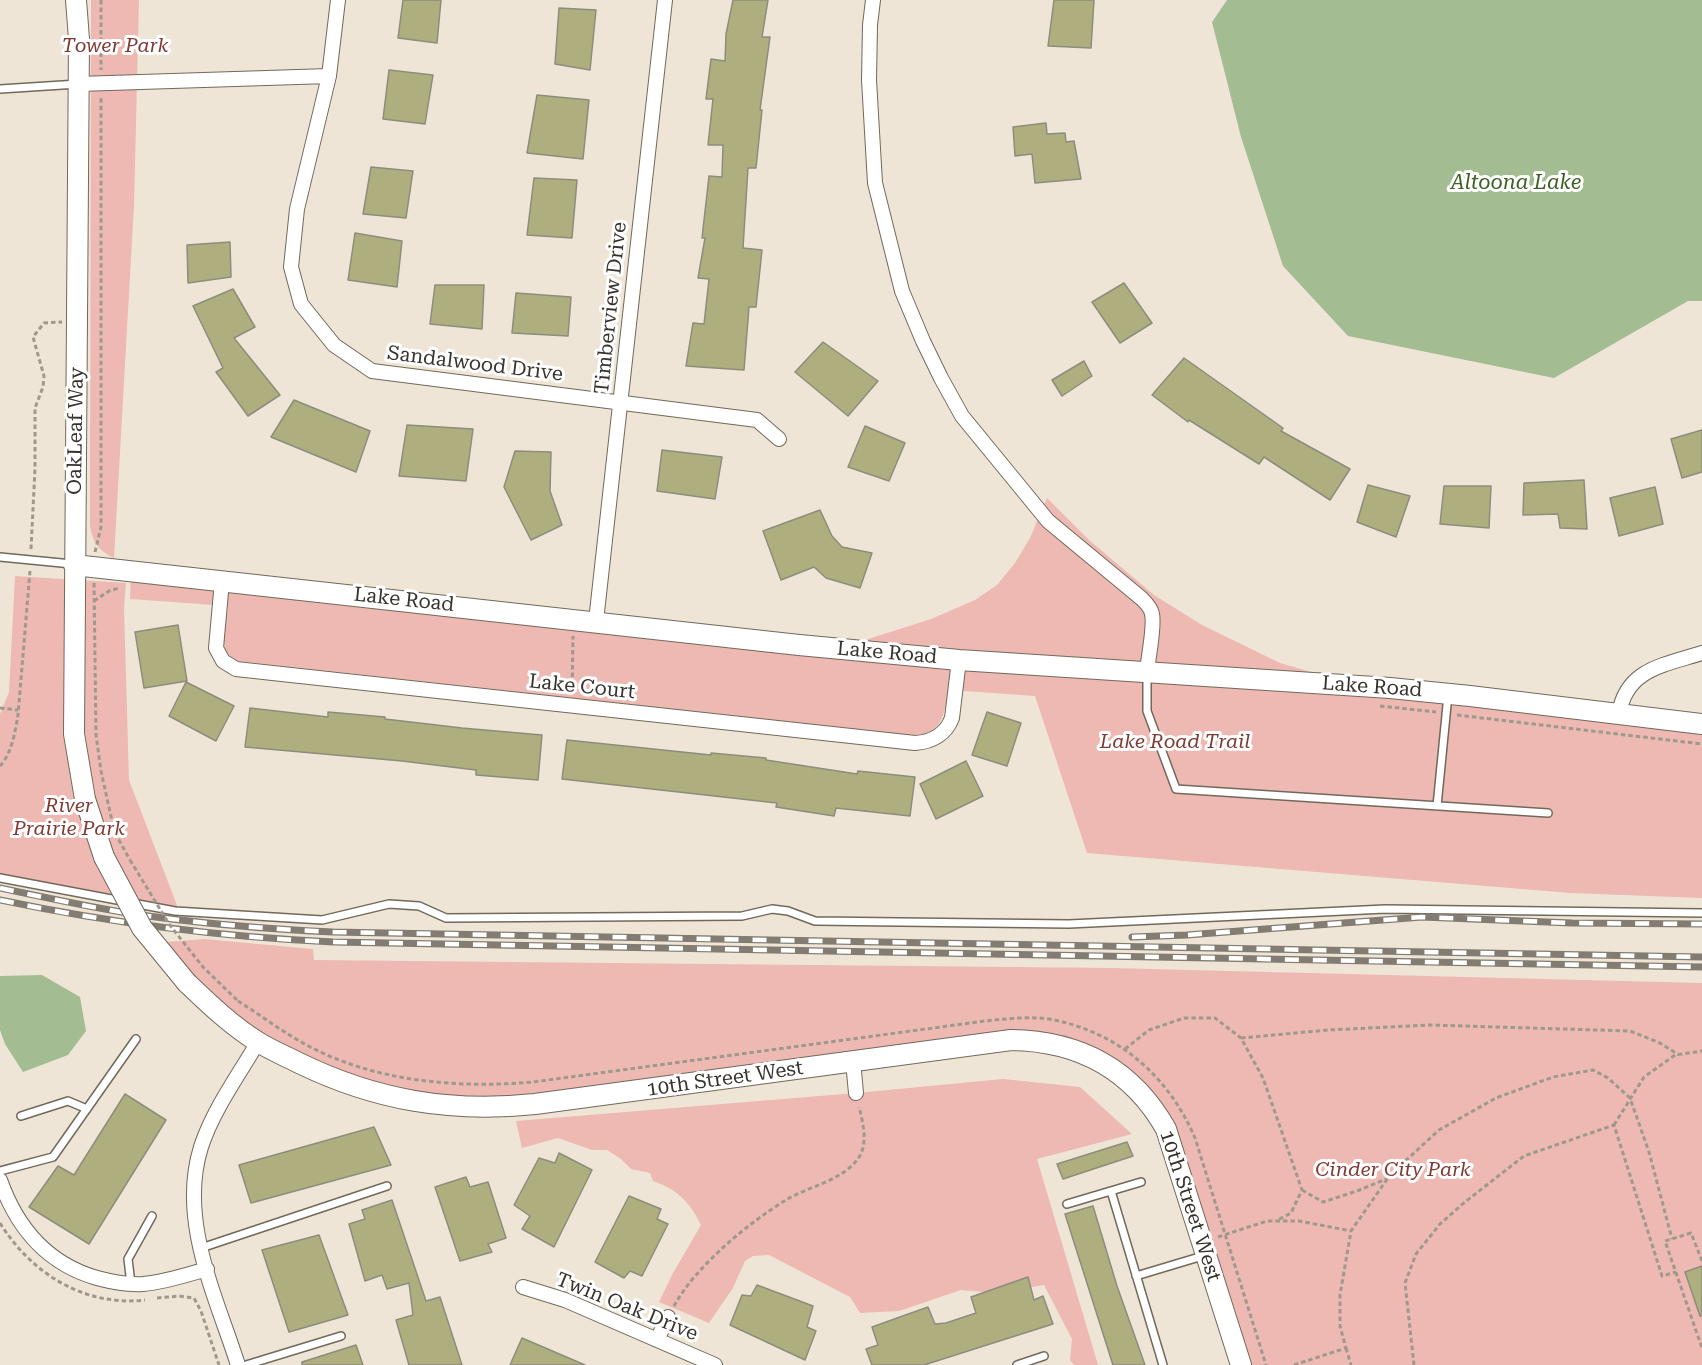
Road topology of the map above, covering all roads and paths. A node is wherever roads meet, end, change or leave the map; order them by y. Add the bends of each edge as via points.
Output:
1 (76, 0) edge
2 (101, 0) edge
3 (338, 0) edge
4 (665, 0) edge
5 (873, 0) edge
6 (328, 76) junction
7 (101, 83) junction
8 (78, 84) junction
9 (0, 89) edge
10 (61, 322) dead end
11 (620, 402) junction
12 (779, 439) dead end
13 (0, 557) edge
14 (30, 561) junction
15 (84, 566) junction
16 (222, 581) junction
17 (576, 619) junction
18 (596, 621) junction
19 (1702, 654) edge
20 (959, 660) junction
21 (1147, 672) junction
22 (1448, 694) junction
23 (572, 705) junction
24 (0, 708) edge
25 (18, 710) junction
26 (1619, 714) junction
27 (1702, 724) edge
28 (0, 766) edge
29 (1437, 806) junction
30 (1548, 813) dead end
31 (104, 857) joint
32 (0, 878) edge
33 (1702, 913) edge
34 (1241, 1038) junction
35 (136, 1039) dead end
36 (258, 1042) junction
37 (1125, 1049) junction
38 (1702, 1051) edge
39 (1679, 1054) junction
40 (853, 1061) junction
41 (856, 1093) joint
42 (1630, 1098) junction
43 (87, 1109) junction
44 (21, 1116) dead end
45 (1614, 1125) junction
46 (0, 1172) edge
47 (1388, 1178) junction
48 (0, 1180) edge
49 (1141, 1182) dead end
50 (387, 1186) dead end
51 (1302, 1190) junction
52 (1111, 1191) junction
53 (1067, 1204) dead end
54 (152, 1216) dead end
55 (1276, 1221) junction
56 (1352, 1232) junction
57 (1225, 1235) junction
58 (1672, 1239) junction
59 (201, 1248) junction
60 (1205, 1249) junction
61 (1702, 1261) edge
62 (207, 1269) junction
63 (1676, 1272) junction
64 (1136, 1276) junction
65 (131, 1284) junction
66 (523, 1287) dead end
67 (668, 1317) joint
68 (341, 1336) dead end
69 (657, 1340) junction
70 (1346, 1348) junction
71 (1702, 1348) edge
72 (1044, 1356) dead end
73 (1238, 1364) edge
74 (238, 1365) edge
75 (246, 1365) edge
76 (715, 1365) edge
77 (1017, 1365) edge
78 (1162, 1365) edge
79 (1266, 1365) edge
80 (1294, 1365) edge
81 (1351, 1365) edge
82 (1414, 1365) edge

1 - 8 street, OakLeaf Way
2 - 7 path
3 - 6 street, Sandalwood Drive
4 - 11 street, Timberview Drive
5 - 21 street via 869,80 875,183 902,291 962,416 1048,521 1149,606 1152,623
6 - 7 street
6 - 11 street, Sandalwood Drive via 297,209 291,267 301,304 334,345 372,370
7 - 8 street
7 - 15 path via 101,527
8 - 9 lane
8 - 15 street, OakLeaf Way
10 - 14 path via 44,323 33,337 44,376 35,408
11 - 12 street, Sandalwood Drive via 757,420
11 - 18 street, Timberview Drive
13 - 14 lane
14 - 15 lane
14 - 25 path
15 - 16 street, Lake Road
15 - 31 street, OakLeaf Way via 74,734 85,799
15 - 37 path, bridge via 96,735 115,831 169,924 203,967 238,1001 297,1040 335,1058 403,1077 469,1085 533,1082 1015,1018 1073,1025
16 - 17 street, Lake Road
16 - 23 street, Lake Court via 216,648 229,666
17 - 18 street, Lake Road
17 - 23 path
18 - 20 street, Lake Road
19 - 26 street via 1653,669 1635,681 1622,697
20 - 21 street, Lake Road
20 - 23 street, Lake Court via 950,724 924,743
21 - 22 street, Lake Road
21 - 29 lane via 1146,711 1176,789
22 - 26 street, Lake Road
22 - 29 lane
24 - 25 path
25 - 28 path via 14,737
26 - 27 street, Lake Road
29 - 30 lane
31 - 36 street, 10th Street West, bridge via 142,928 187,983
32 - 33 lane via 176,911 322,920 389,904 420,906 446,918 742,916 771,909 815,921 1046,924 1386,909
34 - 37 path via 1215,1018 1184,1018 1149,1030
34 - 39 path via 1430,1025 1630,1031
34 - 51 path via 1263,1078
35 - 43 lane
36 - 40 street, 10th Street West via 359,1089 419,1102 469,1107 535,1104
36 - 59 street via 215,1114 202,1146 193,1200
37 - 57 path via 1164,1084 1188,1121
38 - 39 path
39 - 42 path via 1644,1077
40 - 41 street
40 - 60 street, 10th Street West via 1011,1040 1042,1042 1092,1057 1125,1077 1158,1115 1171,1141
41 - 67 path via 864,1123 859,1158 827,1181 787,1200 747,1229 691,1281
42 - 45 path
42 - 47 path via 1593,1070 1553,1077 1496,1098 1439,1130
42 - 58 path
43 - 44 lane via 68,1101
43 - 46 lane via 53,1157
45 - 63 path via 1662,1276
45 - 82 path via 1524,1156 1440,1224 1416,1254 1405,1282
47 - 51 path via 1323,1202
47 - 56 path
48 - 65 street via 12,1210 40,1247 78,1272
49 - 52 lane
50 - 59 lane
51 - 55 path via 1292,1213
52 - 53 lane
52 - 64 lane
54 - 65 lane via 128,1259
55 - 56 path via 1299,1221
55 - 57 path
56 - 70 path via 1340,1295 1340,1326
57 - 60 path
57 - 79 path
58 - 61 path via 1691,1233
58 - 63 path via 1665,1241
59 - 62 street
60 - 64 lane
60 - 73 street, 10th Street West
62 - 65 street
62 - 74 street
63 - 71 path
64 - 78 lane
66 - 69 street, Twin Oak Drive via 565,1300
67 - 69 street
68 - 75 lane
69 - 76 street, Twin Oak Drive
70 - 80 path
70 - 81 path
72 - 77 lane

